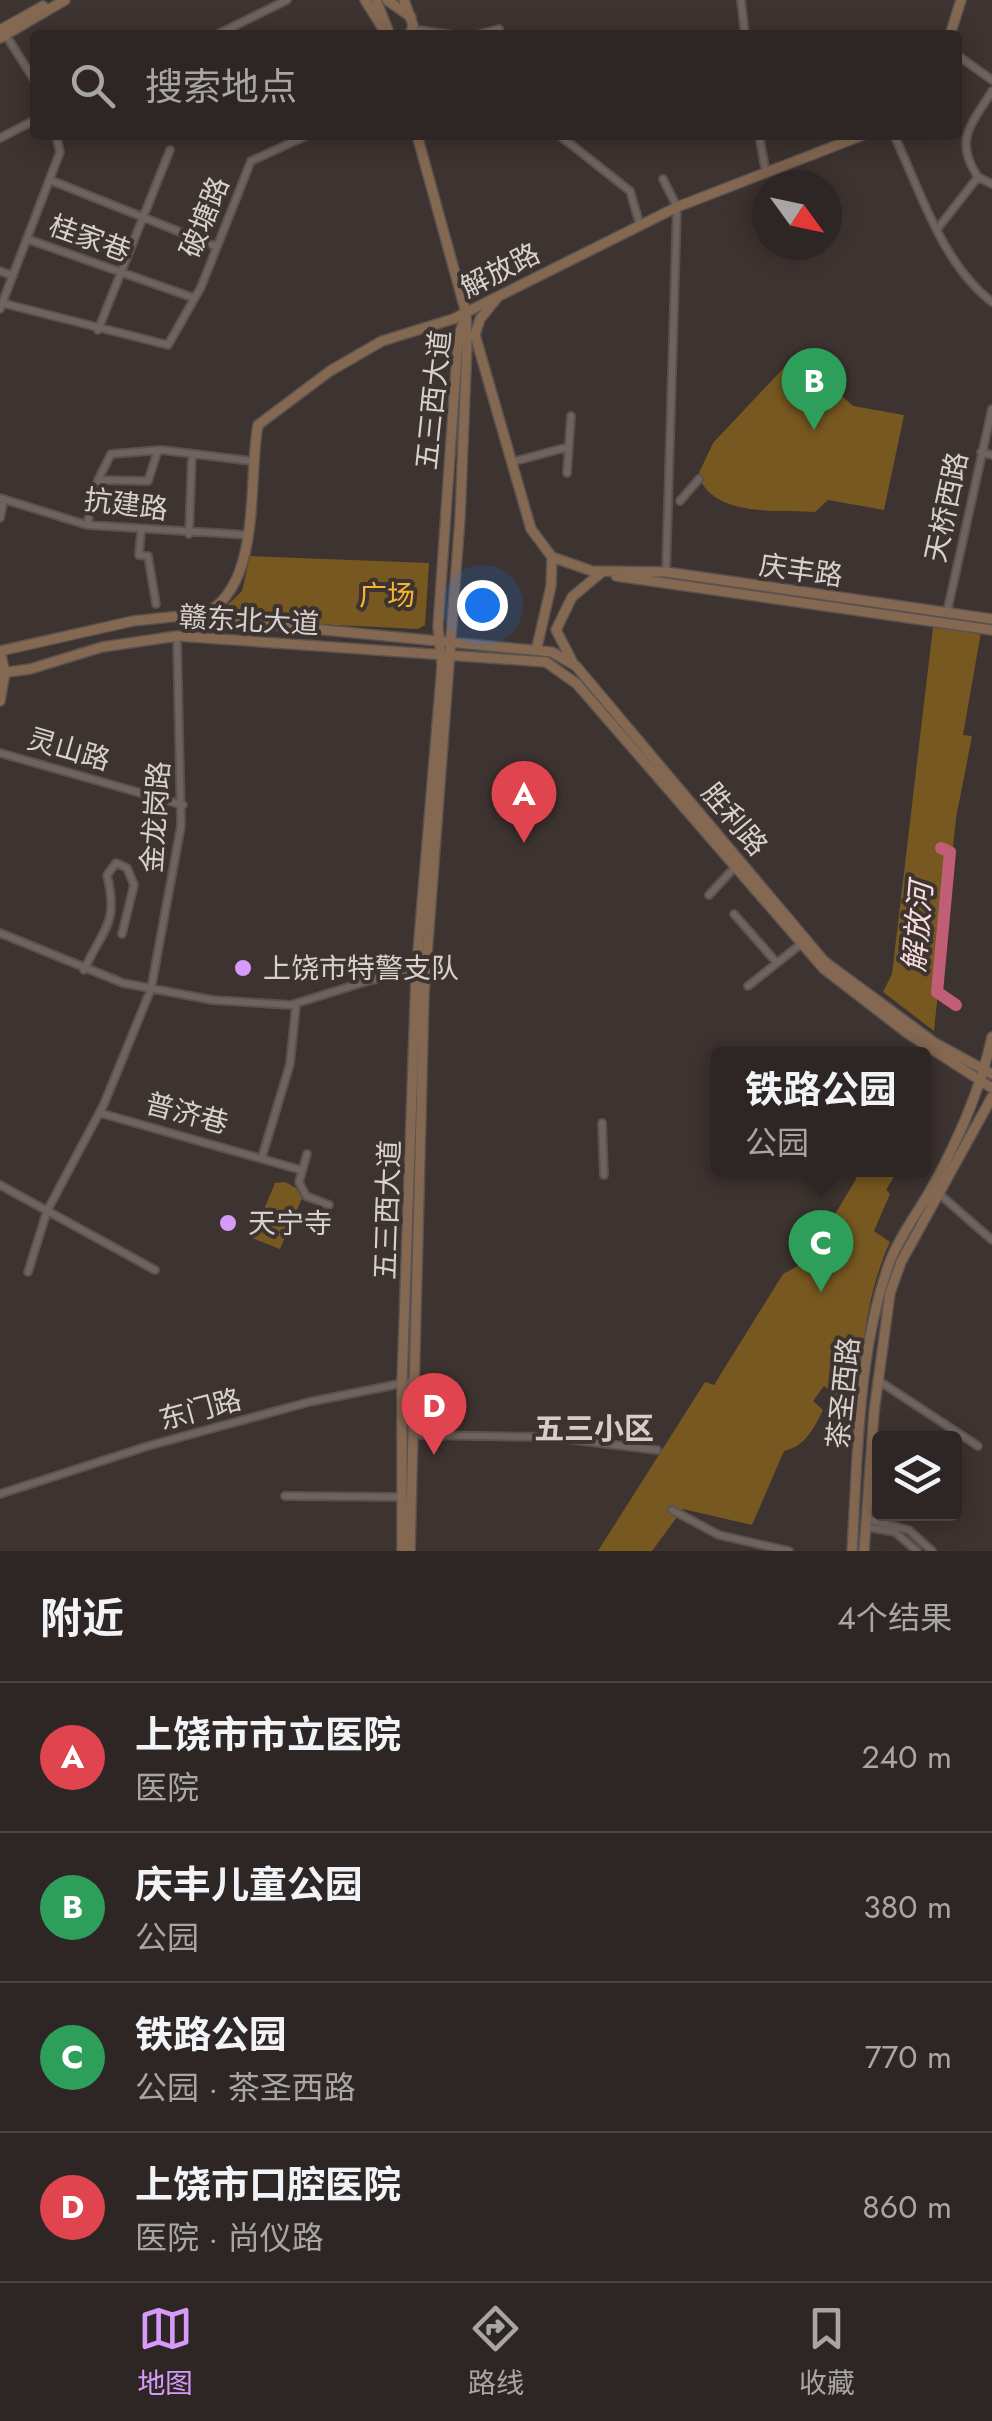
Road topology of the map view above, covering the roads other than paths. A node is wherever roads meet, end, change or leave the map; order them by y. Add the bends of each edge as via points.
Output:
1 (54, 0) edge
2 (66, 0) edge
3 (287, 0) edge
4 (365, 0) edge
5 (376, 0) edge
6 (404, 0) edge
7 (740, 0) edge
8 (961, 0) edge
9 (387, 6) edge
10 (410, 16) junction
11 (499, 28) dead end
12 (226, 30) edge
13 (385, 30) edge
14 (411, 30) edge
15 (493, 30) edge
16 (744, 30) edge
17 (952, 30) edge
18 (2, 33) edge
19 (962, 59) edge
20 (30, 75) edge
21 (992, 80) edge
22 (992, 91) edge
23 (30, 123) edge
24 (0, 138) edge
25 (57, 140) edge
26 (297, 140) edge
27 (417, 140) edge
28 (565, 140) edge
29 (760, 140) edge
30 (850, 140) edge
31 (896, 140) edge
32 (170, 150) dead end
33 (765, 170) edge
34 (774, 170) edge
35 (978, 177) junction
36 (752, 178) edge
37 (663, 179) dead end
38 (50, 180) junction
39 (992, 184) edge
40 (676, 207) junction
41 (143, 218) junction
42 (640, 225) junction
43 (938, 228) junction
44 (27, 239) junction
45 (215, 246) junction
46 (0, 272) edge
47 (121, 273) junction
48 (13, 276) junction
49 (500, 295) junction
50 (194, 298) junction
51 (992, 302) edge
52 (1, 306) edge
53 (466, 313) junction
54 (98, 330) junction
55 (992, 408) edge
56 (572, 416) dead end
57 (568, 447) junction
58 (158, 450) junction
59 (982, 452) junction
60 (192, 454) junction
61 (992, 455) edge
62 (251, 461) junction
63 (512, 462) junction
64 (567, 473) dead end
65 (699, 479) dead end
66 (98, 480) junction
67 (8, 498) edge
68 (680, 502) dead end
69 (0, 518) edge
70 (86, 525) junction
71 (141, 532) junction
72 (189, 534) junction
73 (248, 535) junction
74 (552, 557) junction
75 (666, 572) junction
76 (600, 573) junction
77 (156, 604) dead end
78 (946, 615) junction
79 (195, 618) junction
80 (992, 619) edge
81 (992, 630) edge
82 (440, 638) junction
83 (452, 640) junction
84 (178, 642) junction
85 (537, 647) junction
86 (0, 651) edge
87 (445, 653) junction
88 (576, 666) junction
89 (3, 673) edge
90 (0, 700) edge
91 (0, 754) edge
92 (183, 804) junction
93 (736, 867) junction
94 (708, 895) dead end
95 (734, 914) dead end
96 (0, 932) edge
97 (122, 934) dead end
98 (801, 944) junction
99 (777, 963) junction
100 (84, 970) junction
101 (416, 975) junction
102 (748, 986) dead end
103 (151, 989) junction
104 (296, 1005) junction
105 (992, 1037) edge
106 (929, 1047) edge
107 (931, 1048) edge
108 (988, 1074) edge
109 (986, 1087) edge
110 (992, 1096) edge
111 (100, 1113) junction
112 (602, 1123) dead end
113 (308, 1154) dead end
114 (262, 1158) junction
115 (301, 1170) junction
116 (604, 1175) dead end
117 (0, 1185) edge
118 (932, 1187) junction
119 (940, 1197) junction
120 (329, 1205) dead end
121 (47, 1211) junction
122 (992, 1240) edge
123 (155, 1270) dead end
124 (28, 1272) dead end
125 (877, 1380) junction
126 (414, 1381) junction
127 (402, 1382) junction
128 (413, 1435) junction
129 (978, 1446) dead end
130 (658, 1450) dead end
131 (0, 1494) edge
132 (284, 1496) dead end
133 (402, 1498) junction
134 (672, 1510) dead end
135 (866, 1523) junction
136 (402, 1551) edge
137 (410, 1551) edge
138 (789, 1551) edge
139 (852, 1551) edge
140 (864, 1551) edge
141 (917, 1551) edge
142 (932, 1551) edge

1 - 18 main road
2 - 18 main road
3 - 12 street
4 - 13 main road
5 - 9 main road
6 - 10 main road
7 - 16 street
8 - 17 main road
9 - 10 main road
10 - 14 main road
11 - 15 street
18 - 20 street
19 - 21 street
22 - 35 street via 966,135 965,158
23 - 24 street
25 - 38 street
26 - 45 street, 破塘路 via 251,161
27 - 53 main road
28 - 42 street via 630,191
29 - 33 street
30 - 34 main road, 解放路
31 - 43 street
32 - 41 street
35 - 39 street
35 - 43 street
36 - 40 main road, 解放路
37 - 40 street
38 - 41 street
38 - 44 street
40 - 42 main road, 解放路
40 - 75 street
41 - 45 street
41 - 47 street
42 - 49 main road, 解放路
43 - 51 street via 973,288
44 - 47 street, 桂家巷
44 - 48 street
45 - 50 street, 破塘路
46 - 48 street
47 - 50 street, 桂家巷
47 - 54 street
48 - 52 street
49 - 53 main road, 解放路
49 - 63 main road via 480,318 476,336
50 - 54 street, 破塘路 via 168,344
52 - 54 street
53 - 62 main road, 解放路 via 382,341 305,387 258,425
53 - 82 main road, 五三西大道 via 458,340
53 - 83 main road, 五三西大道
55 - 59 street, 天桥西路
56 - 57 street
57 - 63 street
57 - 64 street
58 - 60 street
58 - 66 street via 112,454
58 - 66 street via 148,481
59 - 61 street
59 - 78 street, 天桥西路
60 - 62 street
60 - 72 street
62 - 73 main road, 解放路
63 - 74 main road via 536,541
65 - 68 street
66 - 70 street
67 - 69 street
67 - 70 street, 抗建路
70 - 71 street, 抗建路
71 - 72 street, 抗建路
71 - 77 street via 139,555 148,556
72 - 73 street, 抗建路
73 - 79 main road, 解放路 via 230,592 212,612
74 - 76 main road
74 - 85 main road
75 - 76 main road, 庆丰路
75 - 78 main road, 庆丰路
76 - 81 main road
76 - 88 main road via 572,597 556,630
78 - 80 main road, 庆丰路
79 - 82 main road, 胜利路
79 - 86 main road, 胜利路 via 132,621
82 - 83 main road, 胜利路
82 - 87 main road, 五三西大道
83 - 85 main road, 胜利路
83 - 87 main road, 五三西大道
84 - 87 main road, 赣东北大道
84 - 89 main road, 赣东北大道 via 102,647
84 - 92 street, 金龙岗路
85 - 88 main road, 胜利路
86 - 89 main road
87 - 93 main road, 胜利路 via 532,660 560,669
87 - 101 main road, 五三西大道
87 - 126 main road, 五三西大道 via 424,995
88 - 108 main road, 胜利路 via 824,961 934,1044
89 - 90 main road
91 - 92 street, 灵山路
92 - 103 street, 金龙岗路
93 - 94 street
93 - 98 main road, 胜利路
95 - 99 street
96 - 100 street
97 - 100 street via 134,885 127,868 116,863 107,875 114,906
98 - 99 street
98 - 106 main road, 胜利路 via 824,969
99 - 102 street
100 - 103 street
101 - 104 street via 371,980
101 - 127 main road, 五三西大道
103 - 104 street
103 - 111 street, 金龙岗路
104 - 114 street via 290,1064
105 - 108 main road
107 - 109 main road, 胜利路
108 - 109 main road, 茶圣西路
109 - 118 main road, 茶圣西路
110 - 119 main road, 茶圣西路
111 - 114 street, 普济巷
111 - 121 street, 金龙岗路
112 - 116 street
113 - 115 street
114 - 115 street, 普济巷
115 - 120 street via 306,1196
117 - 121 street
118 - 119 street
118 - 139 main road, 茶圣西路 via 878,1295
119 - 122 street
119 - 125 main road, 茶圣西路 via 890,1292
121 - 123 street
121 - 124 street, 金龙岗路
125 - 129 street
125 - 135 main road, 茶圣西路
126 - 127 street, 东门路
126 - 128 main road, 五三西大道
127 - 131 street, 东门路 via 125,1452
127 - 133 main road, 五三西大道
128 - 130 street via 550,1436
128 - 137 main road, 五三西大道
132 - 133 street
133 - 136 main road, 五三西大道
134 - 138 street via 719,1535
135 - 140 main road, 茶圣西路
135 - 141 street via 895,1532
135 - 142 street via 909,1530

